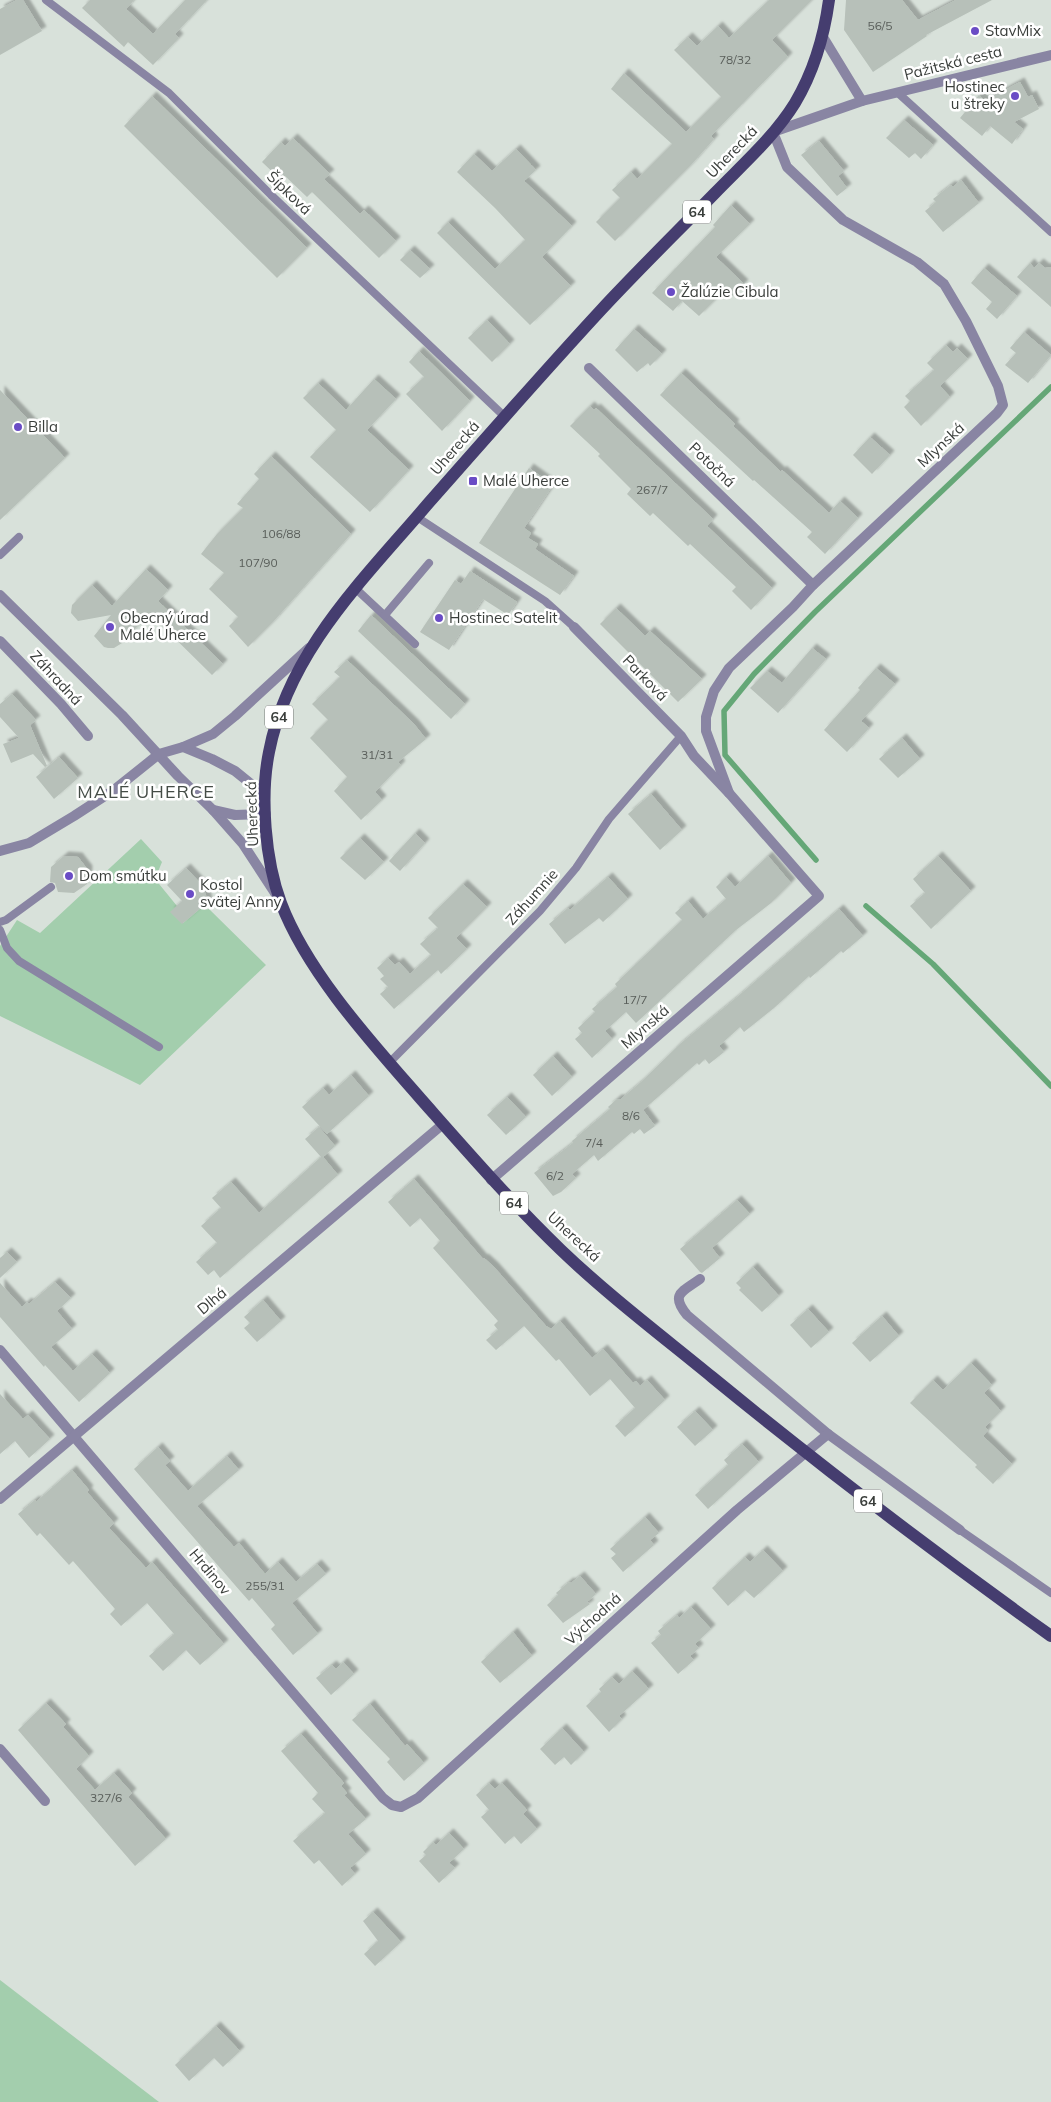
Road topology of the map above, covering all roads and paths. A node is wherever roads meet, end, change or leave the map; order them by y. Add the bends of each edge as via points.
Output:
1 (46, 0) edge
2 (829, 0) edge
3 (823, 37) junction
4 (1051, 55) edge
5 (898, 92) junction
6 (862, 102) junction
7 (773, 132) junction
8 (1051, 232) edge
9 (589, 368) dead end
10 (504, 416) junction
11 (417, 517) junction
12 (19, 537) dead end
13 (0, 555) edge
14 (429, 563) dead end
15 (813, 585) junction
16 (355, 588) junction
17 (0, 595) edge
18 (385, 615) junction
19 (574, 626) joint
20 (0, 641) edge
21 (415, 644) dead end
22 (312, 645) junction
23 (88, 736) dead end
24 (681, 736) junction
25 (183, 747) junction
26 (159, 754) junction
27 (729, 793) junction
28 (265, 795) junction
29 (213, 810) junction
30 (266, 814) junction
31 (0, 851) edge
32 (51, 887) dead end
33 (819, 896) joint
34 (280, 900) junction
35 (0, 922) edge
36 (0, 930) edge
37 (159, 1047) dead end
38 (389, 1063) junction
39 (443, 1124) junction
40 (491, 1180) junction
41 (700, 1279) dead end
42 (0, 1350) edge
43 (828, 1434) junction
44 (75, 1437) junction
45 (806, 1454) junction
46 (0, 1499) edge
47 (960, 1530) joint
48 (1051, 1593) edge
49 (1051, 1636) edge
50 (0, 1749) edge
51 (45, 1802) dead end
52 (402, 1807) joint

1 - 10 lane, Šípková via 169,93 270,195
2 - 3 main road, Uherecká / 64
3 - 6 street
3 - 7 main road, Uherecká / 64 via 797,99
4 - 5 street, Pažitská cesta
5 - 6 street, Pažitská cesta
5 - 8 lane
6 - 7 street, Pažitská cesta
7 - 10 main road, Uherecká / 64 via 624,285
7 - 15 street, Mlynská via 787,167 843,220 917,262 944,284 998,386 1003,405
9 - 15 street, Potočná
10 - 11 main road, Uherecká / 64
11 - 16 main road, Uherecká / 64
11 - 19 lane, Parková via 545,601
12 - 13 lane
14 - 18 lane
15 - 27 street, Mlynská via 729,668 714,691 706,718 706,731
16 - 18 lane
16 - 22 main road, Uherecká / 64
17 - 26 street
18 - 21 lane
19 - 24 street, Parková
20 - 23 street, Záhradná
22 - 25 street via 236,716 213,734
22 - 28 main road, Uherecká / 64 via 298,670 277,724 269,751
24 - 27 street, Parková via 694,756
24 - 38 lane, Záhumnie via 609,819 576,868 540,911
25 - 26 street
25 - 28 street via 235,771
26 - 29 street
26 - 31 street via 114,790 67,820 29,843
27 - 33 street, Parková
28 - 30 main road, Uherecká / 64
29 - 30 street via 235,815
29 - 34 street via 244,844
30 - 34 main road, Uherecká / 64 via 269,849
32 - 35 lane
33 - 40 street, Mlynská
34 - 38 main road, Uherecká / 64 via 313,962
36 - 37 lane via 7,948 19,961
38 - 39 main road, Uherecká / 64
39 - 40 main road, Uherecká / 64
39 - 44 street, Dlhá
40 - 45 main road, Uherecká / 64 via 564,1252
41 - 43 street via 679,1295 679,1306
42 - 44 street, Hrdinov
43 - 45 street, Východná
43 - 47 street
44 - 46 street, Dlhá
44 - 52 street, Hrdinov via 383,1798
45 - 49 main road, Uherecká / 64
45 - 52 street, Východná via 730,1517 418,1798
47 - 48 lane
50 - 51 street

